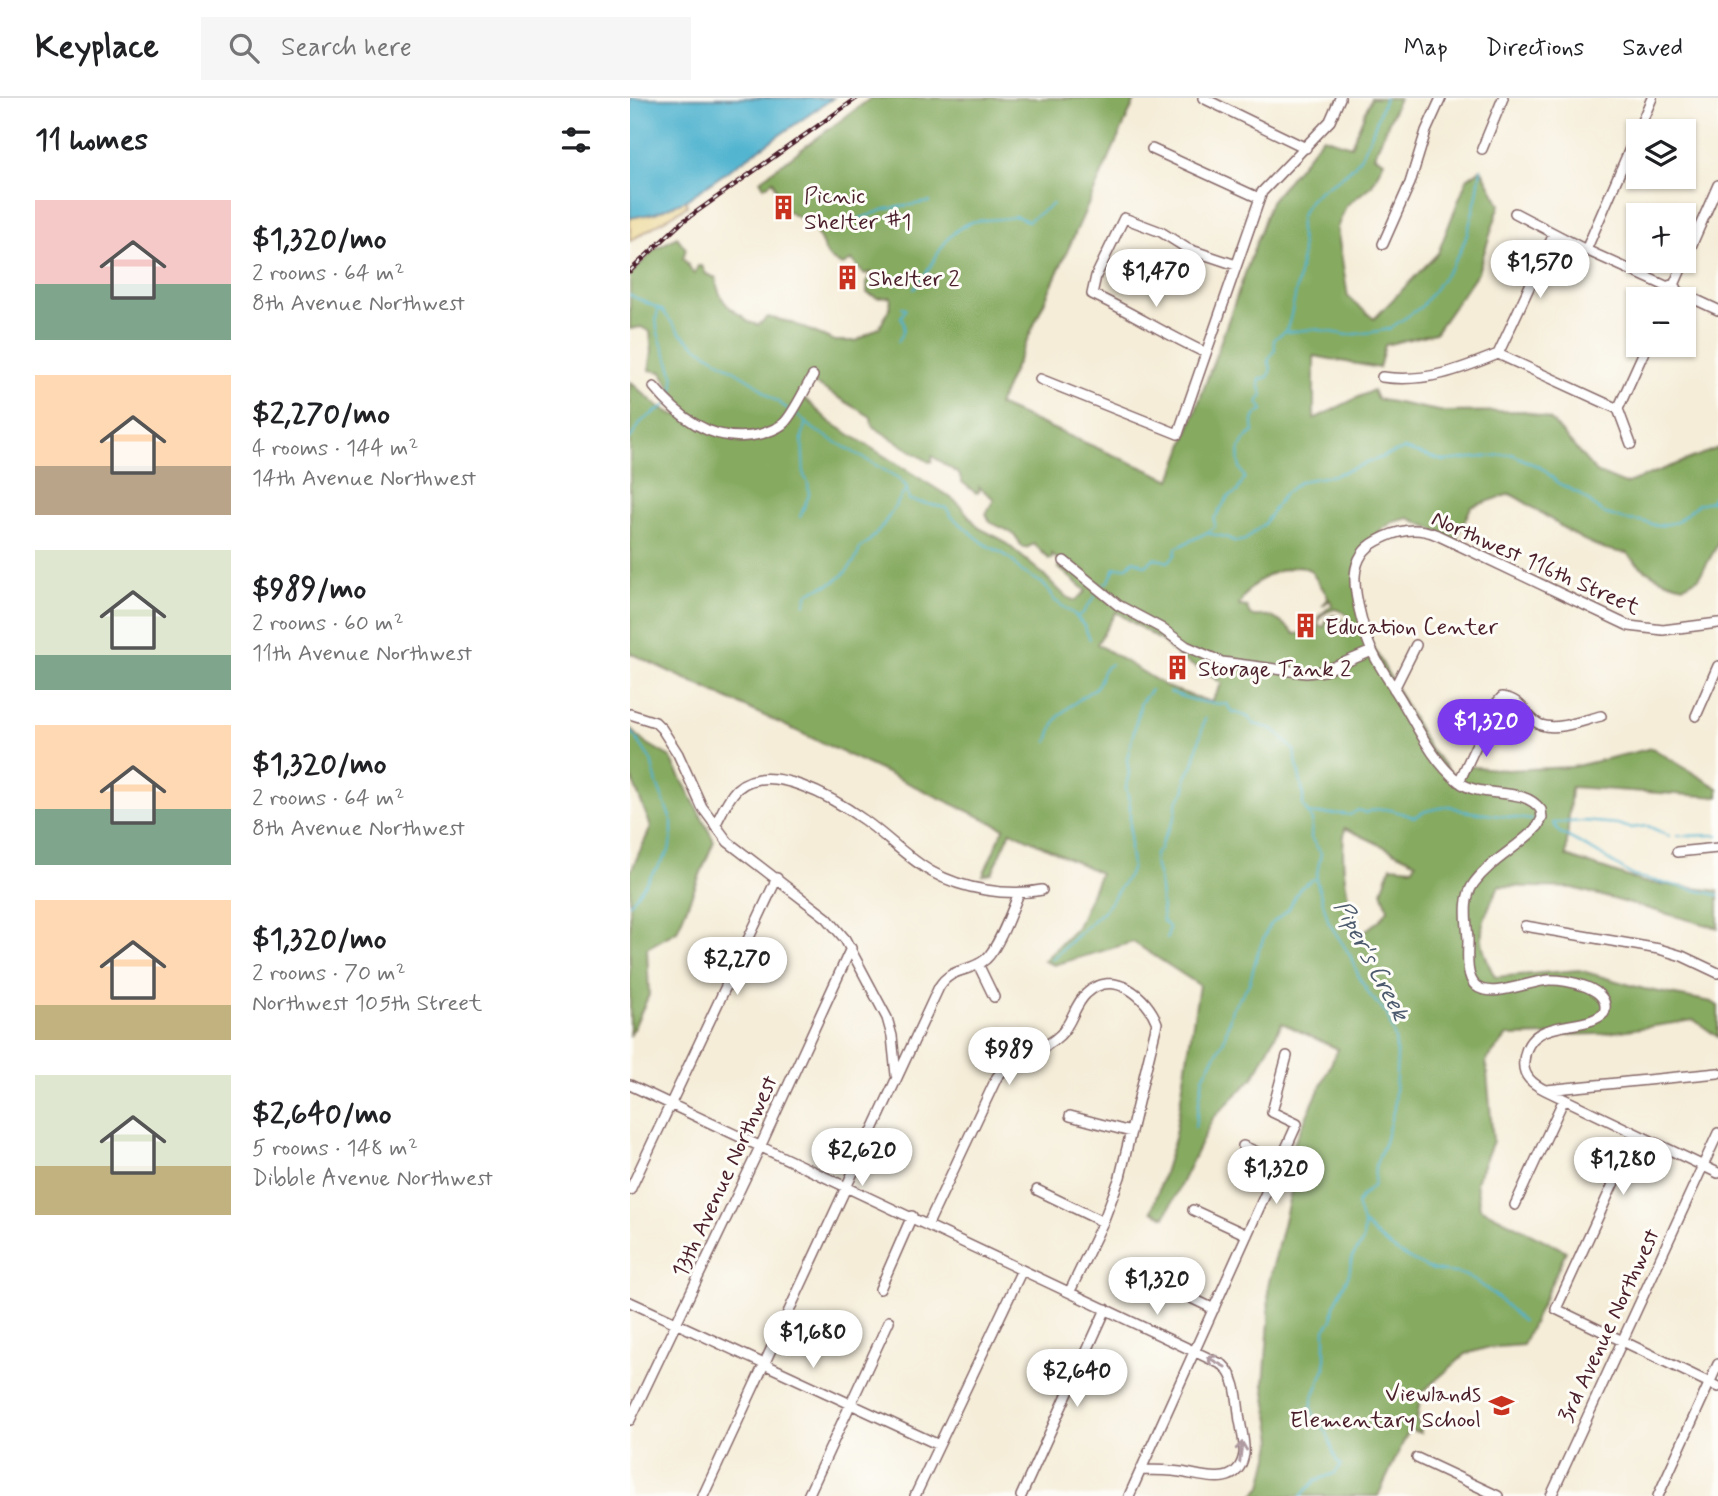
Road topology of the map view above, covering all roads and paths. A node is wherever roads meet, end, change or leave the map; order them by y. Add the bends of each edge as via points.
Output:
1 (1203, 98) edge
2 (1340, 98) edge
3 (1441, 98) edge
4 (1503, 98) edge
5 (1653, 98) edge
6 (1306, 148) junction
7 (1152, 149) dead end
8 (1482, 149) dead end
9 (1718, 185) edge
10 (1259, 198) junction
11 (1515, 213) dead end
12 (1554, 234) junction
13 (1383, 244) dead end
14 (1586, 250) junction
15 (1236, 265) junction
16 (1663, 287) edge
17 (1673, 287) edge
18 (1696, 301) edge
19 (1718, 310) edge
20 (1206, 353) junction
21 (1499, 354) junction
22 (1642, 357) edge
23 (813, 376) dead end
24 (1382, 377) dead end
25 (1040, 379) dead end
26 (654, 387) dead end
27 (1618, 409) junction
28 (1631, 444) dead end
29 (1064, 561) dead end
30 (1718, 623) edge
31 (1416, 645) dead end
32 (1372, 651) junction
33 (1718, 666) edge
34 (1394, 689) junction
35 (634, 715) edge
36 (1601, 716) dead end
37 (1696, 716) dead end
38 (1459, 782) junction
39 (715, 826) junction
40 (1718, 848) edge
41 (1676, 852) dead end
42 (777, 878) junction
43 (1042, 890) dead end
44 (1019, 892) junction
45 (1525, 926) dead end
46 (851, 948) junction
47 (978, 964) junction
48 (1718, 973) edge
49 (995, 997) dead end
50 (1287, 1056) dead end
51 (1718, 1073) edge
52 (896, 1077) junction
53 (630, 1084) edge
54 (1545, 1090) junction
55 (1564, 1099) junction
56 (671, 1103) junction
57 (1070, 1116) dead end
58 (1131, 1132) junction
59 (1718, 1133) edge
60 (1636, 1134) junction
61 (761, 1145) junction
62 (1243, 1146) dead end
63 (1280, 1162) junction
64 (1703, 1165) junction
65 (1718, 1173) edge
66 (847, 1185) junction
67 (630, 1190) edge
68 (1037, 1191) dead end
69 (1515, 1205) dead end
70 (1193, 1210) dead end
71 (912, 1216) junction
72 (1102, 1222) junction
73 (928, 1224) junction
74 (1247, 1235) junction
75 (1022, 1270) junction
76 (1158, 1282) dead end
77 (880, 1289) dead end
78 (1070, 1291) junction
79 (630, 1302) edge
80 (1106, 1309) junction
81 (1214, 1309) junction
82 (889, 1321) dead end
83 (675, 1323) junction
84 (1622, 1341) junction
85 (1194, 1352) junction
86 (764, 1364) junction
87 (1718, 1364) edge
88 (1714, 1385) edge
89 (851, 1404) junction
90 (630, 1420) edge
91 (939, 1446) junction
92 (1417, 1458) dead end
93 (1142, 1470) junction
94 (703, 1496) edge
95 (808, 1496) edge
96 (915, 1496) edge
97 (1021, 1496) edge
98 (1129, 1496) edge
99 (1498, 1496) edge
100 (1551, 1496) edge
101 (1658, 1496) edge

1 - 6 street
2 - 6 street via 1330,121
3 - 13 street
4 - 8 street
5 - 14 street
6 - 10 street via 1272,179
7 - 10 street
9 - 17 street
10 - 15 street
11 - 12 street
12 - 14 street
12 - 21 street
14 - 16 street
15 - 20 street
15 - 20 street via 1124,218 1096,276 1092,294
18 - 19 street
20 - 25 street via 1178,434
21 - 24 street via 1422,379
21 - 27 street
22 - 27 street
23 - 26 street via 785,423 756,435 710,432 690,422
27 - 28 street
29 - 32 street via 1118,605 1222,662 1306,673 1324,671
30 - 32 street, Northwest 116th Street via 1663,630 1629,626 1437,535 1411,529 1369,545 1357,564 1355,587
31 - 34 street
32 - 34 street, Northwest 116th Street
33 - 37 street
34 - 38 street, Northwest 116th Street via 1429,748
35 - 39 street via 655,722 667,734
36 - 38 street via 1544,726 1518,702 1502,697
38 - 54 street via 1480,792 1527,798 1542,814 1534,831 1484,872 1469,892 1466,913 1473,983 1489,990 1560,981 1596,991 1605,1001 1600,1017 1549,1028 1534,1039 1523,1062 1532,1082
39 - 42 street via 733,846
39 - 44 street via 741,786 761,779 782,779 852,812 940,876 975,887
40 - 41 street
42 - 46 street via 833,924
42 - 56 street
43 - 44 street
44 - 47 street via 993,951
45 - 48 street via 1659,950
46 - 52 street via 890,1027
46 - 61 street, 13th Avenue Northwest
47 - 49 street
47 - 52 street via 950,974 942,982
50 - 63 street via 1272,1112 1297,1124
51 - 54 street
52 - 66 street
53 - 56 street
54 - 55 street
55 - 60 street
55 - 69 street
56 - 61 street
56 - 67 street
57 - 58 street
58 - 72 street
58 - 73 street via 1157,1023 1146,1002 1122,984 1096,986 1080,1001 1062,1034 1006,1066 997,1077
59 - 64 street, 3rd Avenue Northwest
60 - 64 street
60 - 84 street via 1556,1308
61 - 66 street
61 - 83 street, 13th Avenue Northwest
62 - 63 street
63 - 74 street
64 - 65 street
64 - 84 street, 3rd Avenue Northwest
66 - 71 street
66 - 86 street
68 - 72 street
70 - 74 street
71 - 73 street
71 - 77 street
72 - 78 street
73 - 75 street
74 - 81 street
75 - 78 street
75 - 91 street
76 - 81 street
78 - 80 street
79 - 83 street
80 - 85 street
80 - 97 street
81 - 85 street
82 - 89 street
83 - 86 street
83 - 90 street, 13th Avenue Northwest
84 - 88 street
84 - 100 street, 3rd Avenue Northwest
85 - 93 street
93 -> 85 street via 1218,1479 1234,1471 1243,1458 1233,1377 1223,1365
86 - 89 street
86 - 94 street
87 - 88 street
88 - 101 street
89 - 91 street
89 - 95 street
91 - 96 street
92 - 99 street
93 - 98 street

